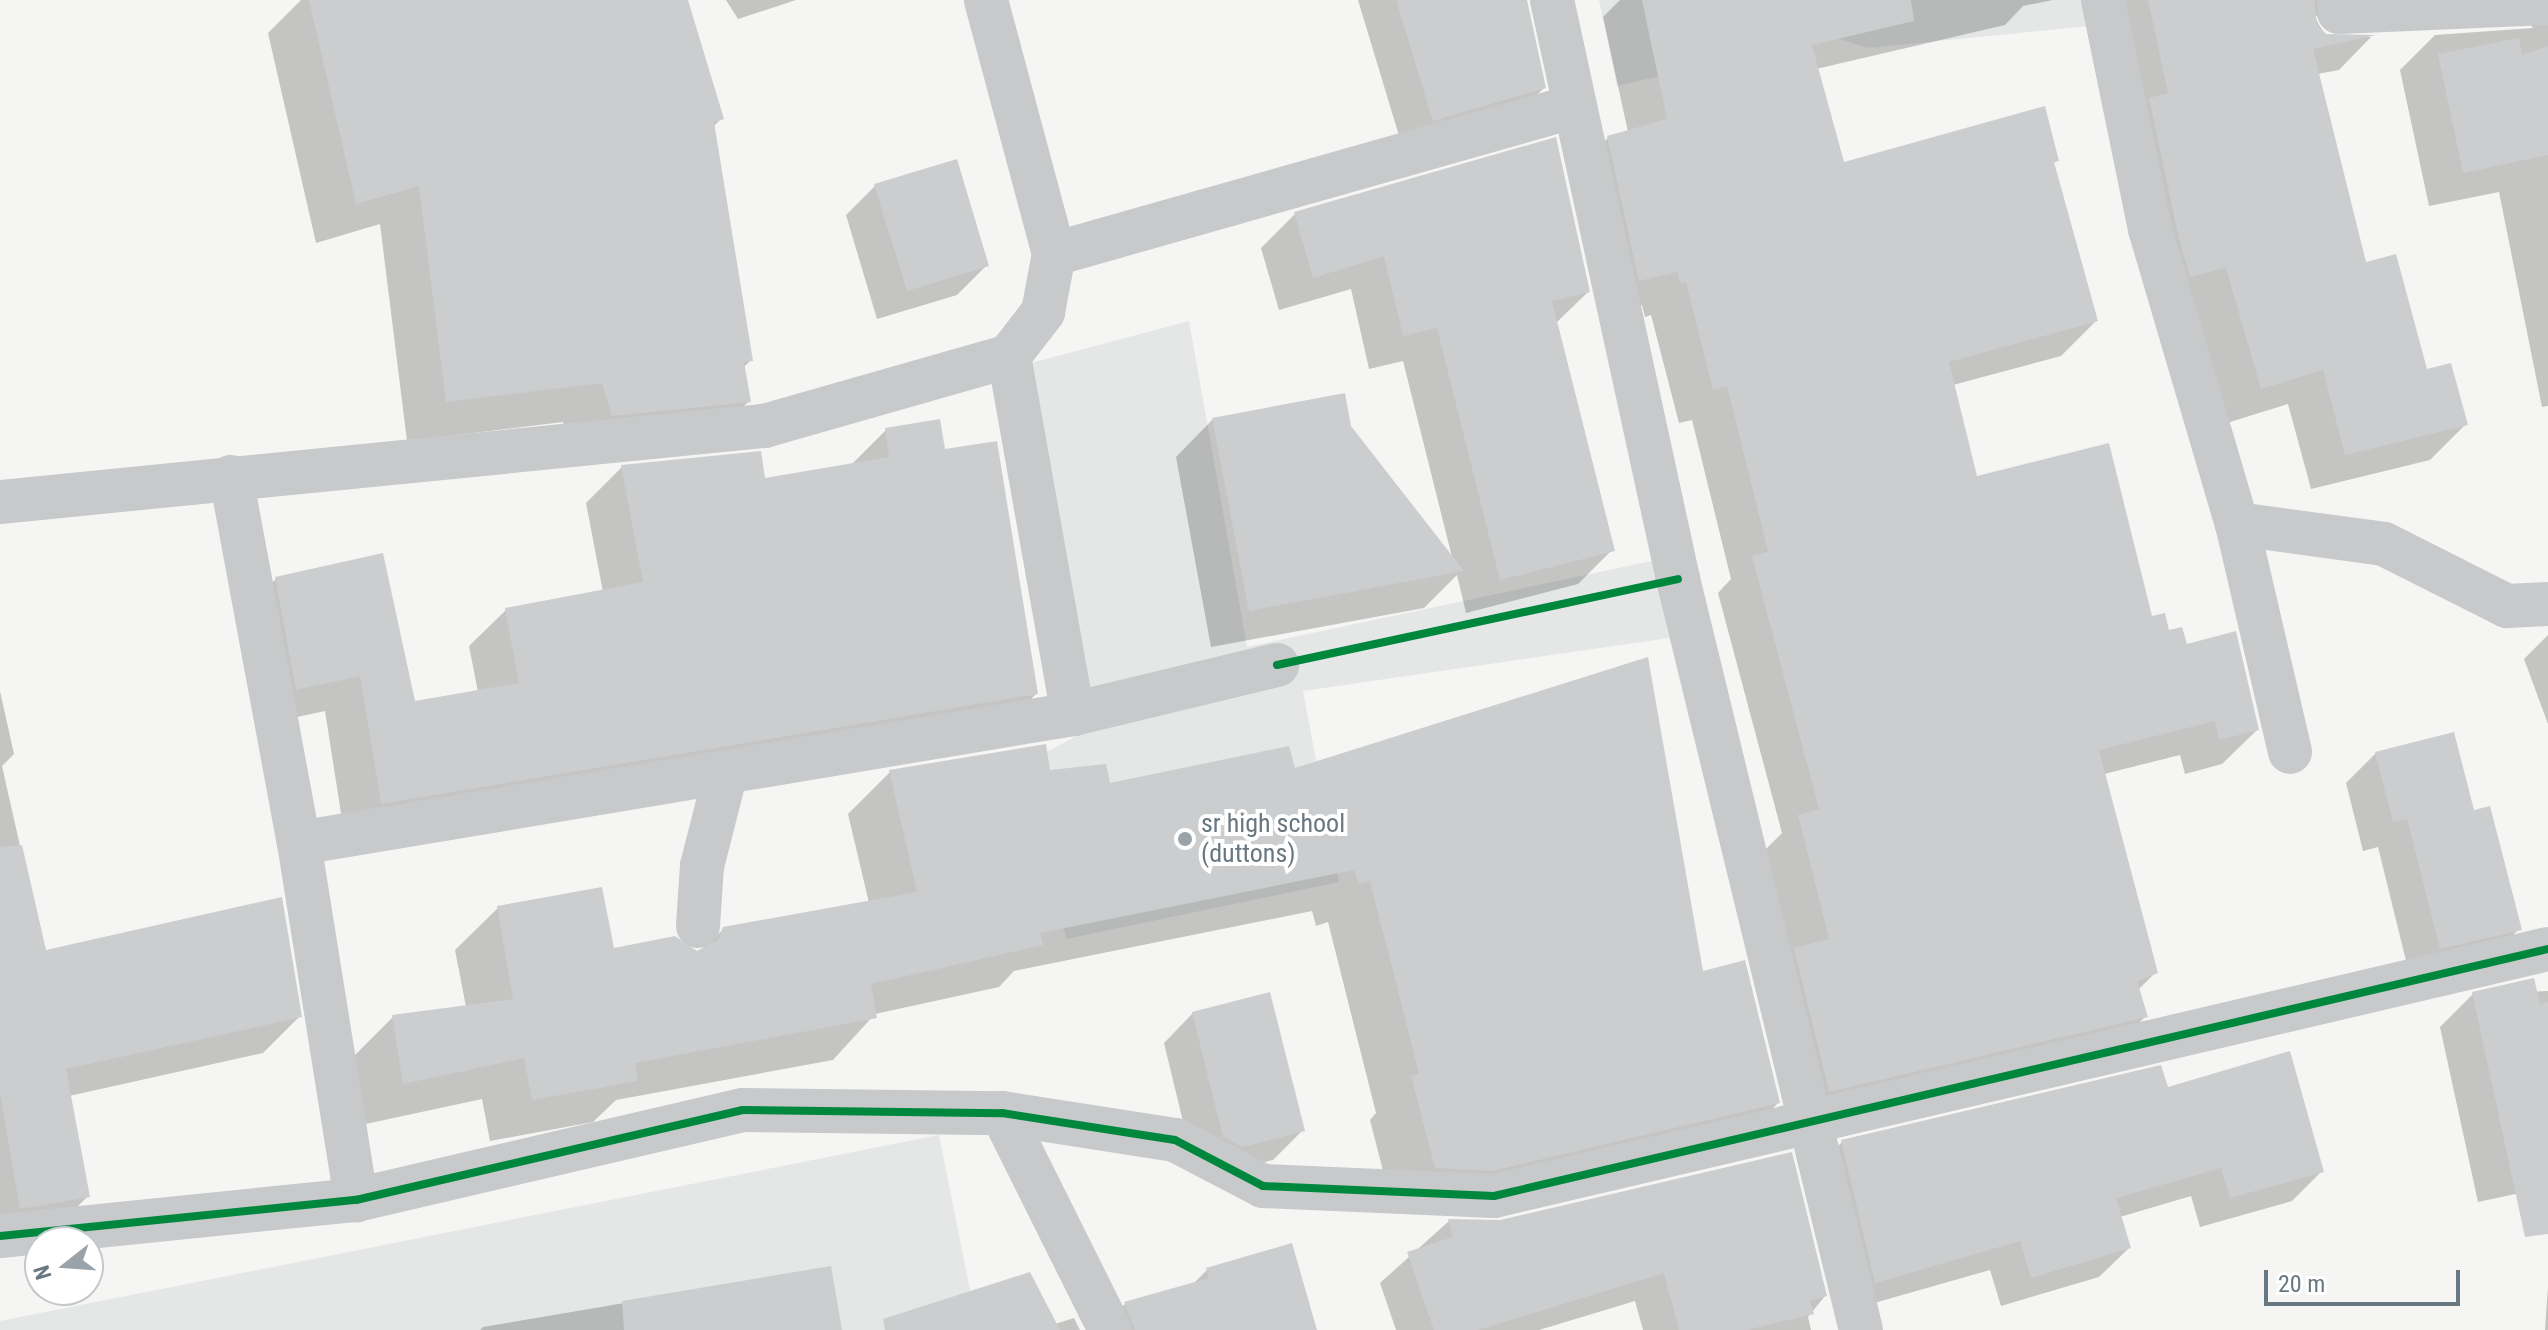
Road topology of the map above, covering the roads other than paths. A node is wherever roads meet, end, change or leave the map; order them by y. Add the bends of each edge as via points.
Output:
1 (986, 0) edge
2 (1552, 0) edge
3 (2103, 0) edge
4 (2339, 0) edge
5 (2548, 3) edge
6 (1572, 107) junction
7 (1054, 254) junction
8 (1009, 356) junction
9 (231, 477) junction
10 (0, 502) edge
11 (2237, 524) junction
12 (2548, 604) edge
13 (1277, 665) dead end
14 (1073, 714) junction
15 (2290, 752) dead end
16 (726, 772) junction
17 (299, 843) junction
18 (698, 926) dead end
19 (2548, 949) edge
20 (1002, 1113) junction
21 (1806, 1122) junction
22 (356, 1200) junction
23 (0, 1236) edge
24 (1110, 1330) edge
25 (1861, 1330) edge

1 - 7 street
2 - 6 street
3 - 11 street via 2150,229
4 - 5 street via 2339,12
6 - 7 street
6 - 21 street
7 - 8 street via 1043,312
8 - 9 street via 764,426
8 - 14 street
9 - 10 street
9 - 17 street
11 - 12 street via 2384,544 2507,606
11 - 15 street
13 - 14 street
14 - 16 street
16 - 17 street
16 - 18 street via 702,866
17 - 22 street
19 - 21 street
20 - 21 street via 1175,1140 1263,1186 1494,1196
20 - 22 street via 743,1110
20 - 24 street
21 - 25 street
22 - 23 street

